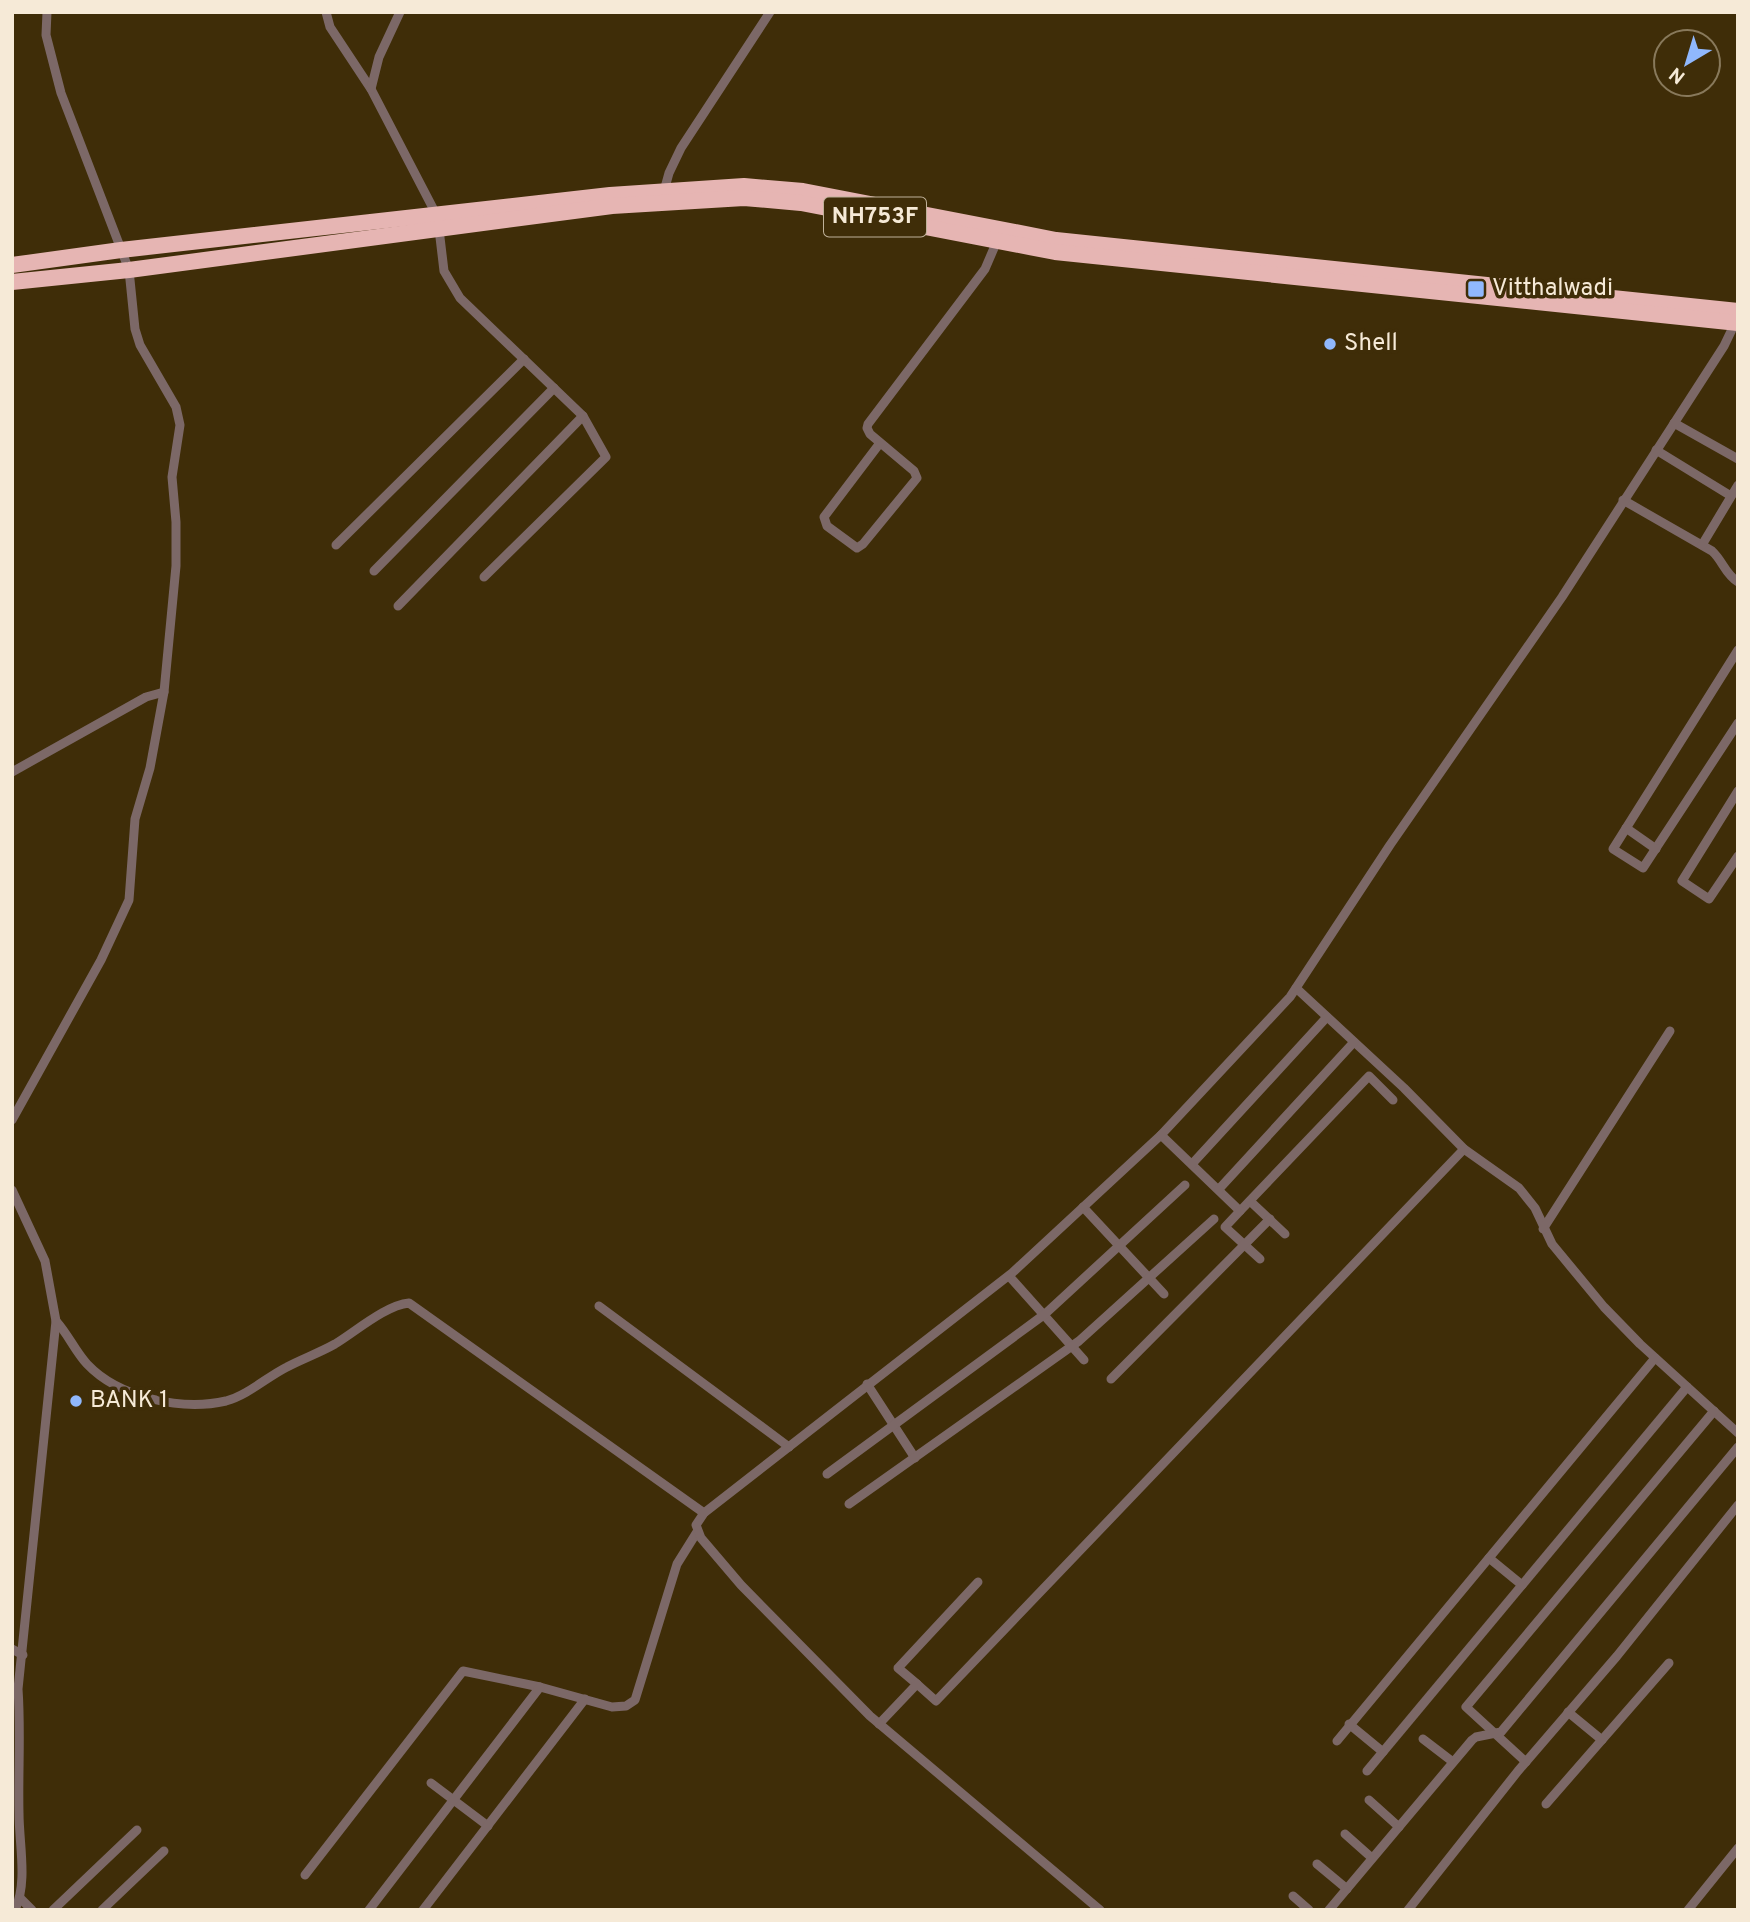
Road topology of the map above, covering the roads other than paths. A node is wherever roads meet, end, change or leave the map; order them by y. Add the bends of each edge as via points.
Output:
1 (47, 12) edge
2 (326, 12) edge
3 (400, 12) edge
4 (770, 12) edge
5 (371, 89) junction
6 (664, 191) junction
7 (438, 222) junction
8 (997, 241) junction
9 (121, 250) junction
10 (12, 265) edge
11 (129, 270) junction
12 (12, 282) edge
13 (1737, 317) edge
14 (524, 359) junction
15 (554, 388) junction
16 (583, 416) junction
17 (1674, 423) junction
18 (880, 443) junction
19 (1656, 450) junction
20 (1738, 459) edge
21 (1738, 485) edge
22 (1731, 496) junction
23 (1623, 500) junction
24 (336, 545) dead end
25 (1702, 545) junction
26 (374, 571) dead end
27 (484, 577) dead end
28 (1738, 582) edge
29 (398, 606) dead end
30 (1738, 650) edge
31 (164, 692) junction
32 (1738, 723) edge
33 (12, 772) edge
34 (1738, 791) edge
35 (1626, 828) junction
36 (1656, 849) junction
37 (1738, 856) edge
38 (1296, 988) junction
39 (1327, 1017) junction
40 (1670, 1031) dead end
41 (1354, 1042) junction
42 (1393, 1100) dead end
43 (12, 1120) edge
44 (1161, 1135) junction
45 (1464, 1149) junction
46 (1192, 1164) junction
47 (1185, 1185) dead end
48 (1219, 1189) junction
49 (12, 1190) edge
50 (1250, 1201) junction
51 (1083, 1207) junction
52 (1240, 1211) junction
53 (1214, 1219) dead end
54 (1270, 1219) junction
55 (1544, 1229) junction
56 (1285, 1234) dead end
57 (1244, 1245) junction
58 (1120, 1247) junction
59 (1260, 1259) dead end
60 (1009, 1276) junction
61 (1149, 1278) junction
62 (1164, 1294) dead end
63 (599, 1306) dead end
64 (1043, 1315) junction
65 (56, 1321) junction
66 (1071, 1346) junction
67 (1655, 1358) junction
68 (1084, 1360) dead end
69 (1111, 1379) dead end
70 (867, 1384) junction
71 (1687, 1387) junction
72 (1714, 1411) junction
73 (894, 1425) junction
74 (1738, 1433) edge
75 (789, 1447) junction
76 (1738, 1447) edge
77 (915, 1458) junction
78 (827, 1474) dead end
79 (849, 1504) dead end
80 (1738, 1505) edge
81 (704, 1513) junction
82 (697, 1532) junction
83 (1489, 1558) junction
84 (978, 1582) dead end
85 (1522, 1585) junction
86 (12, 1649) edge
87 (23, 1655) junction
88 (1669, 1663) dead end
89 (917, 1684) junction
90 (540, 1687) junction
91 (585, 1699) junction
92 (20, 1708) junction
93 (1567, 1712) junction
94 (12, 1716) edge
95 (878, 1724) junction
96 (1349, 1724) junction
97 (1496, 1734) junction
98 (1423, 1739) dead end
99 (1602, 1740) junction
100 (1337, 1741) dead end
101 (1383, 1752) junction
102 (1453, 1762) junction
103 (1526, 1762) junction
104 (1367, 1771) dead end
105 (16, 1776) edge
106 (431, 1783) dead end
107 (453, 1800) junction
108 (1369, 1800) dead end
109 (1546, 1804) dead end
110 (488, 1826) junction
111 (1399, 1826) junction
112 (137, 1830) dead end
113 (16, 1833) edge
114 (1345, 1834) dead end
115 (1738, 1847) edge
116 (164, 1851) dead end
117 (1372, 1858) junction
118 (1317, 1864) dead end
119 (305, 1875) dead end
120 (1347, 1889) junction
121 (1293, 1896) dead end
122 (20, 1898) junction
123 (15, 1910) edge
124 (32, 1910) edge
125 (53, 1910) edge
126 (102, 1910) edge
127 (369, 1910) edge
128 (423, 1910) edge
129 (1100, 1910) edge
130 (1309, 1910) edge
131 (1329, 1910) edge
132 (1408, 1910) edge
133 (1688, 1910) edge

1 - 9 street via 46,35 61,93
2 - 5 street via 335,37
3 - 5 street via 379,57
4 - 6 street via 681,148
5 - 7 street
6 - 7 highway, NH753F
6 - 13 highway, NH753F via 744,186 803,191 1056,240
7 - 8 highway, NH753F via 744,198 801,203
7 - 9 highway, NH753F
7 - 11 highway, NH753F
7 - 14 street via 441,259 449,281 460,298
8 - 13 highway, NH753F via 1055,252
8 - 18 street via 985,269 868,424 868,432
9 - 10 highway, NH753F
9 - 11 street
11 - 12 highway, NH753F
11 - 31 street via 140,345 176,407 180,425 172,477 176,566
13 - 17 street via 1724,346
14 - 15 street
14 - 24 street
15 - 16 street
15 - 26 street
16 - 27 street via 606,457
16 - 29 street
17 - 19 street
17 - 20 street
18 - 18 street via 824,517 827,526 857,548 917,478
19 - 22 street
19 - 23 street
21 - 22 street
22 - 25 street
23 - 25 street
23 - 38 street
25 - 28 street via 1718,556 1728,576
30 - 35 street
31 - 33 street via 146,697
31 - 43 street via 135,819 129,900
32 - 36 street
34 - 37 street via 1682,881 1709,899
35 - 36 street
35 - 36 street via 1613,849 1643,868
38 - 39 street
38 - 44 street
39 - 41 street
39 - 46 street
40 - 55 street
41 - 45 street
41 - 48 street
42 - 50 street via 1369,1076
44 - 46 street
44 - 51 street
45 - 55 street via 1519,1188
45 - 89 street via 936,1701
46 - 48 street
47 - 58 street
48 - 52 street
49 - 65 street via 45,1261
50 - 52 street
50 - 54 street
51 - 58 street
51 - 60 street
52 - 57 street via 1225,1227
53 - 61 street
54 - 56 street
54 - 57 street
55 - 67 street via 1604,1307
57 - 59 street
57 - 69 street
58 - 61 street
58 - 64 street
60 - 64 street
60 - 70 street
61 - 62 street
61 - 66 street
63 - 75 street
64 - 66 street
64 - 73 street
65 - 81 street via 106,1380 149,1399 212,1403 240,1395 394,1307 409,1303
65 - 87 street
66 - 68 street
66 - 77 street
67 - 71 street
67 - 83 street
70 - 73 street
70 - 75 street
71 - 72 street
71 - 85 street
72 - 74 street
72 - 97 street via 1466,1707
73 - 77 street
73 - 78 street
75 - 81 street
76 - 97 street
77 - 79 street
80 - 93 street
81 - 82 street
82 - 91 street via 677,1564 635,1700 626,1706 612,1706
82 - 95 street via 741,1585
83 - 85 street
83 - 96 street
84 - 89 street via 898,1668
85 - 101 street
86 - 87 street
87 - 92 street
88 - 99 street
89 - 95 street
90 - 91 street
90 - 107 street
90 - 119 street via 463,1671
91 - 110 street
92 - 94 street
92 - 105 street
93 - 99 street
93 - 103 street
95 - 129 street
96 - 100 street
96 - 101 street
97 - 102 street via 1476,1737
97 - 103 street
98 - 102 street
99 - 109 street
101 - 104 street
102 - 111 street
103 - 132 street
105 - 113 street
106 - 107 street
107 - 110 street
107 - 127 street
108 - 111 street
110 - 128 street
111 - 117 street
112 - 125 street
113 - 122 street
114 - 117 street
115 - 133 street
116 - 126 street
117 - 120 street
118 - 120 street
120 - 131 street
121 - 130 street
122 - 123 street
122 - 124 street

